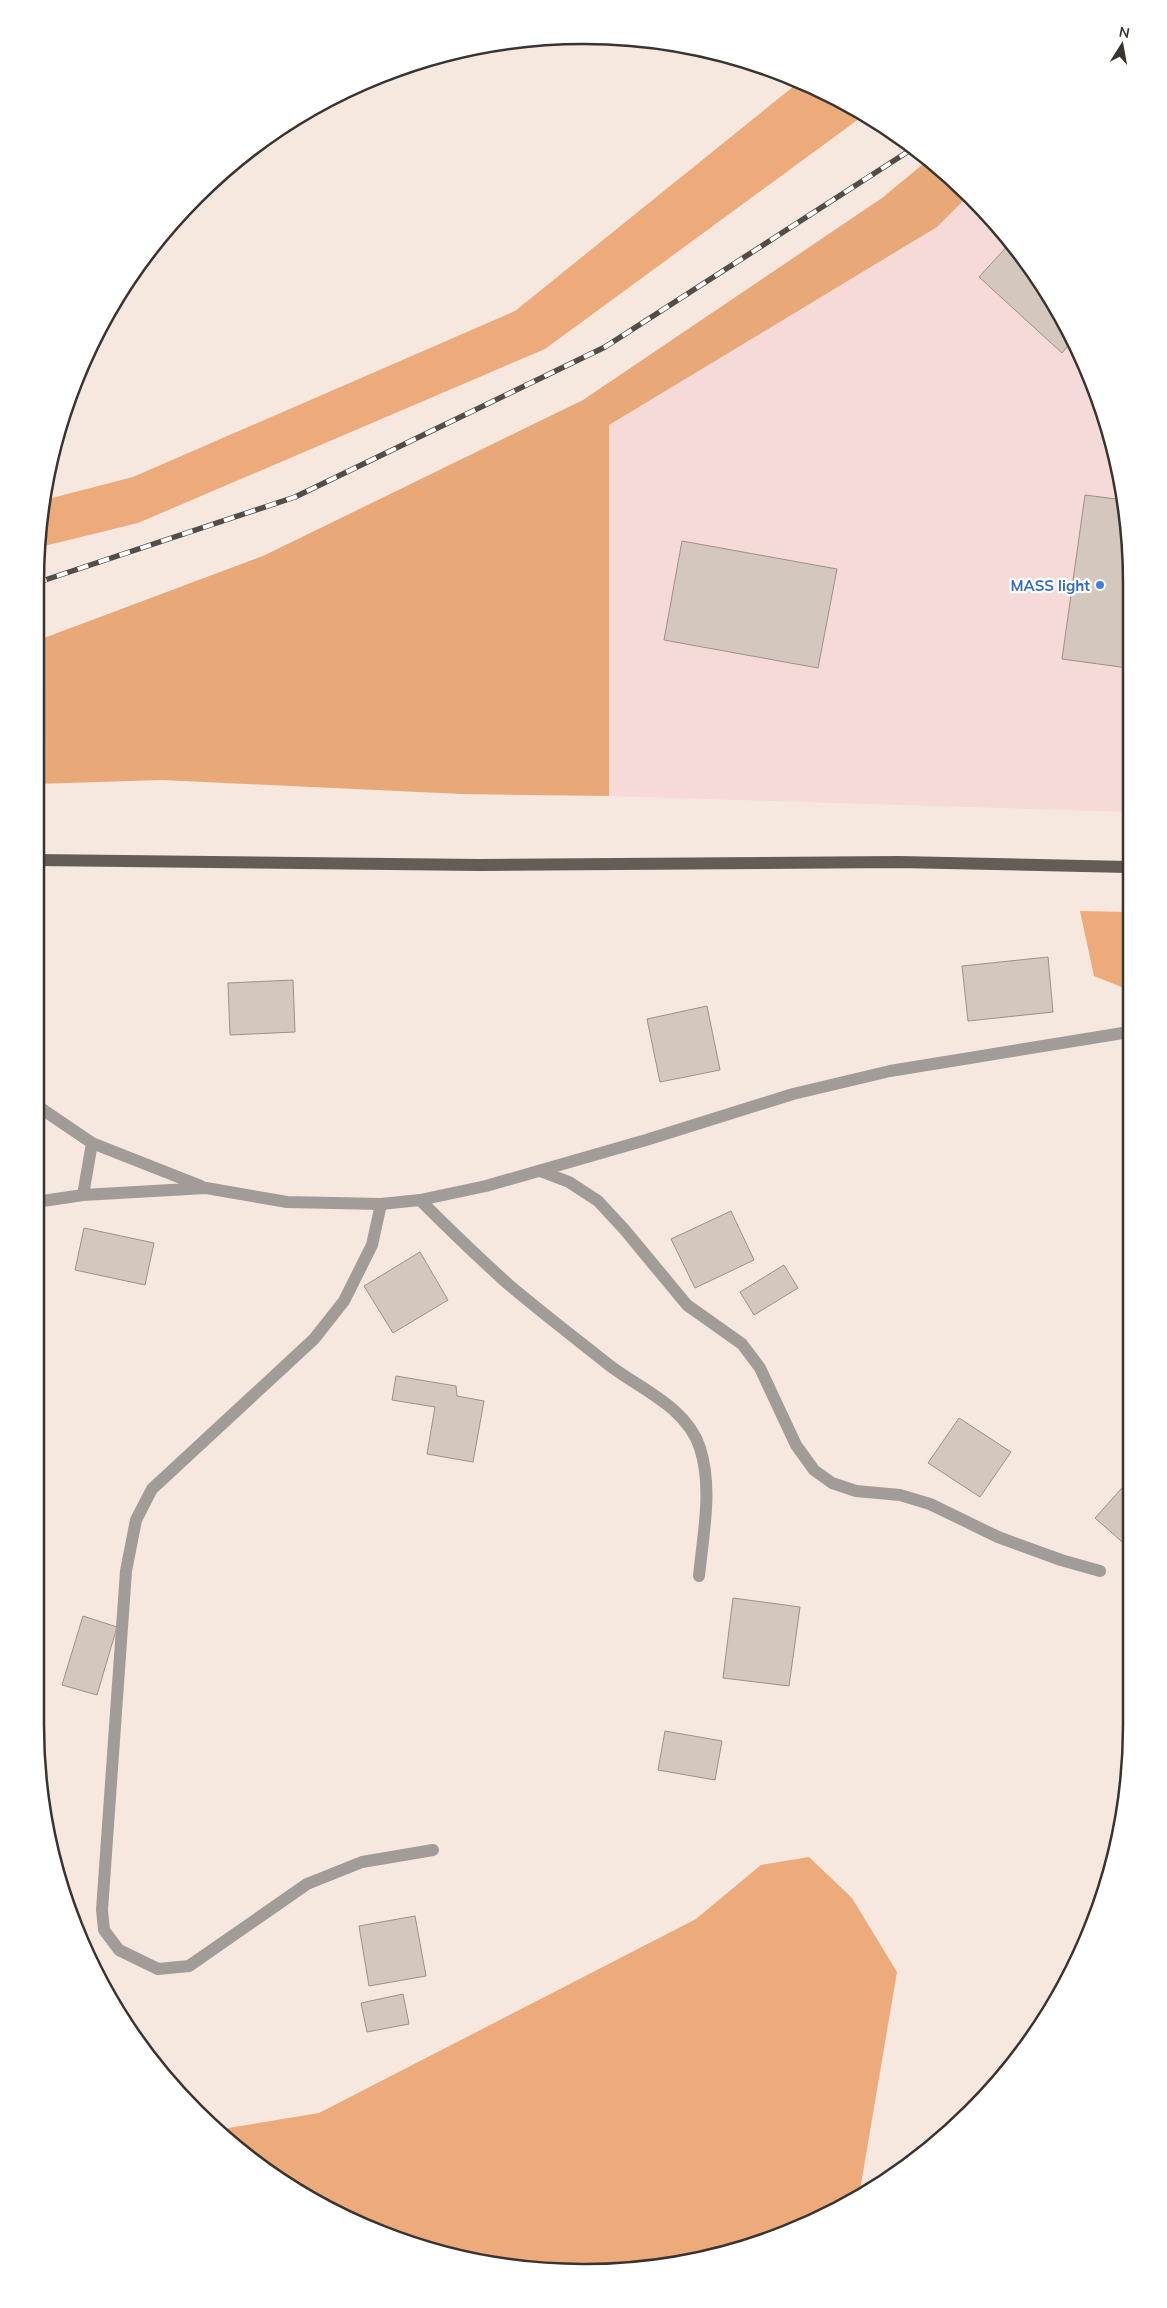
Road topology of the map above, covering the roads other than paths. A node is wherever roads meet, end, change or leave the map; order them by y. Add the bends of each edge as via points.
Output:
1 (44, 860) edge
2 (1123, 867) edge
3 (1123, 1033) edge
4 (44, 1110) edge
5 (92, 1143) junction
6 (540, 1171) junction
7 (206, 1188) junction
8 (84, 1196) junction
9 (420, 1200) junction
10 (44, 1201) edge
11 (381, 1204) junction
12 (1100, 1571) dead end
13 (699, 1576) dead end
14 (433, 1850) dead end

1 - 2 main road via 480,865 899,862
3 - 6 street via 890,1071 793,1094
4 - 5 street
5 - 7 street
5 - 8 street
6 - 9 street
6 - 12 street via 569,1182 598,1201 687,1306 742,1344 760,1368 796,1445 814,1470 832,1483 856,1491 900,1494 930,1504 998,1537
7 - 8 street
7 - 11 street via 287,1202
8 - 10 street
9 - 11 street
9 - 13 street via 508,1284 611,1366 665,1403 686,1424 700,1446 707,1480
11 - 14 street via 372,1245 344,1301 314,1339 152,1489 136,1520 126,1570 102,1910 104,1930 119,1950 158,1969 189,1966 307,1884 362,1862

